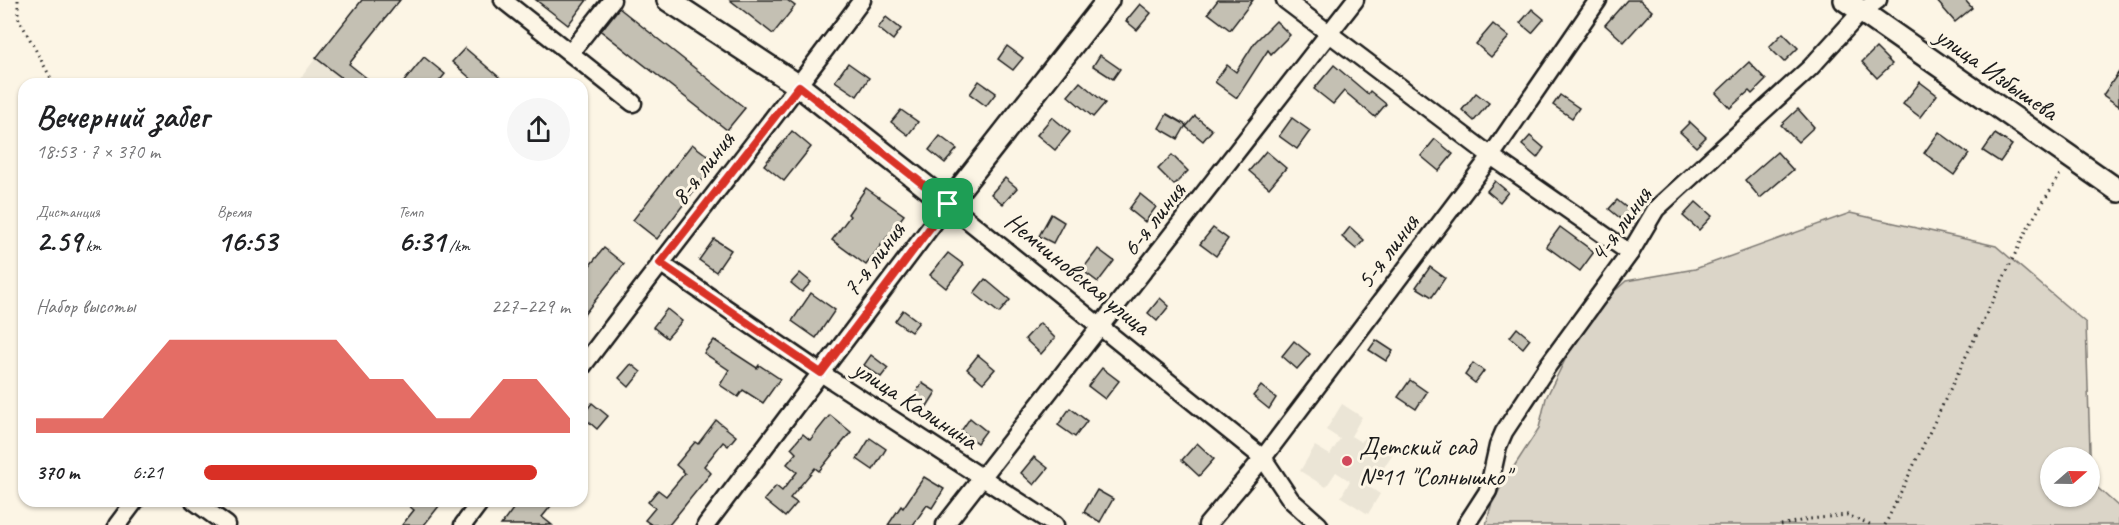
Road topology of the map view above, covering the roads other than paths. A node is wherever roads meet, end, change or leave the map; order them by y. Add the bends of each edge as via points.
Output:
1 (503, 0) edge
2 (612, 0) edge
3 (668, 0) edge
4 (862, 0) edge
5 (1108, 0) edge
6 (1285, 0) edge
7 (1355, 0) edge
8 (1598, 0) edge
9 (1861, 4) edge
10 (1330, 34) junction
11 (570, 53) junction
12 (799, 86) junction
13 (633, 103) dead end
14 (1491, 156) junction
15 (2119, 191) edge
16 (948, 204) junction
17 (1630, 253) junction
18 (660, 263) junction
19 (1101, 326) junction
20 (588, 359) edge
21 (821, 373) junction
22 (1263, 458) junction
23 (981, 477) junction
24 (130, 507) edge
25 (202, 507) edge
26 (476, 507) edge
27 (117, 525) edge
28 (227, 525) edge
29 (463, 525) edge
30 (706, 525) edge
31 (945, 525) edge
32 (1055, 525) edge
33 (1207, 525) edge
34 (1319, 525) edge
35 (1466, 525) edge

1 - 11 street
2 - 11 street
3 - 12 main road, Немчиновская улица
4 - 12 street, 8-я линия
5 - 16 main road, 7-я линия
6 - 10 street
7 - 10 street, 6-я линия
8 - 14 street, 5-я линия
9 - 15 main road, улица Избышева
9 - 17 street, 4-я линия via 1810,68 1656,209
10 - 14 street
10 - 19 street, 6-я линия
11 - 13 street
12 - 16 main road, Немчиновская улица
12 - 18 street, 8-я линия
14 - 17 street
14 - 22 street, 5-я линия
16 - 19 street, Немчиновская улица
16 - 21 street, 7-я линия
17 - 35 street, 4-я линия via 1504,432 1488,491
18 - 20 street, 8-я линия
18 - 21 street, улица Калинина
19 - 22 street, Немчиновская улица
19 - 23 street, 6-я линия
21 - 23 street, улица Калинина
21 - 30 street, 7-я линия
22 - 33 street, 5-я линия
22 - 34 street, Немчиновская улица via 1291,500
23 - 31 street, 6-я линия
23 - 32 street, улица Калинина
24 - 27 street
25 - 28 street
26 - 29 street

